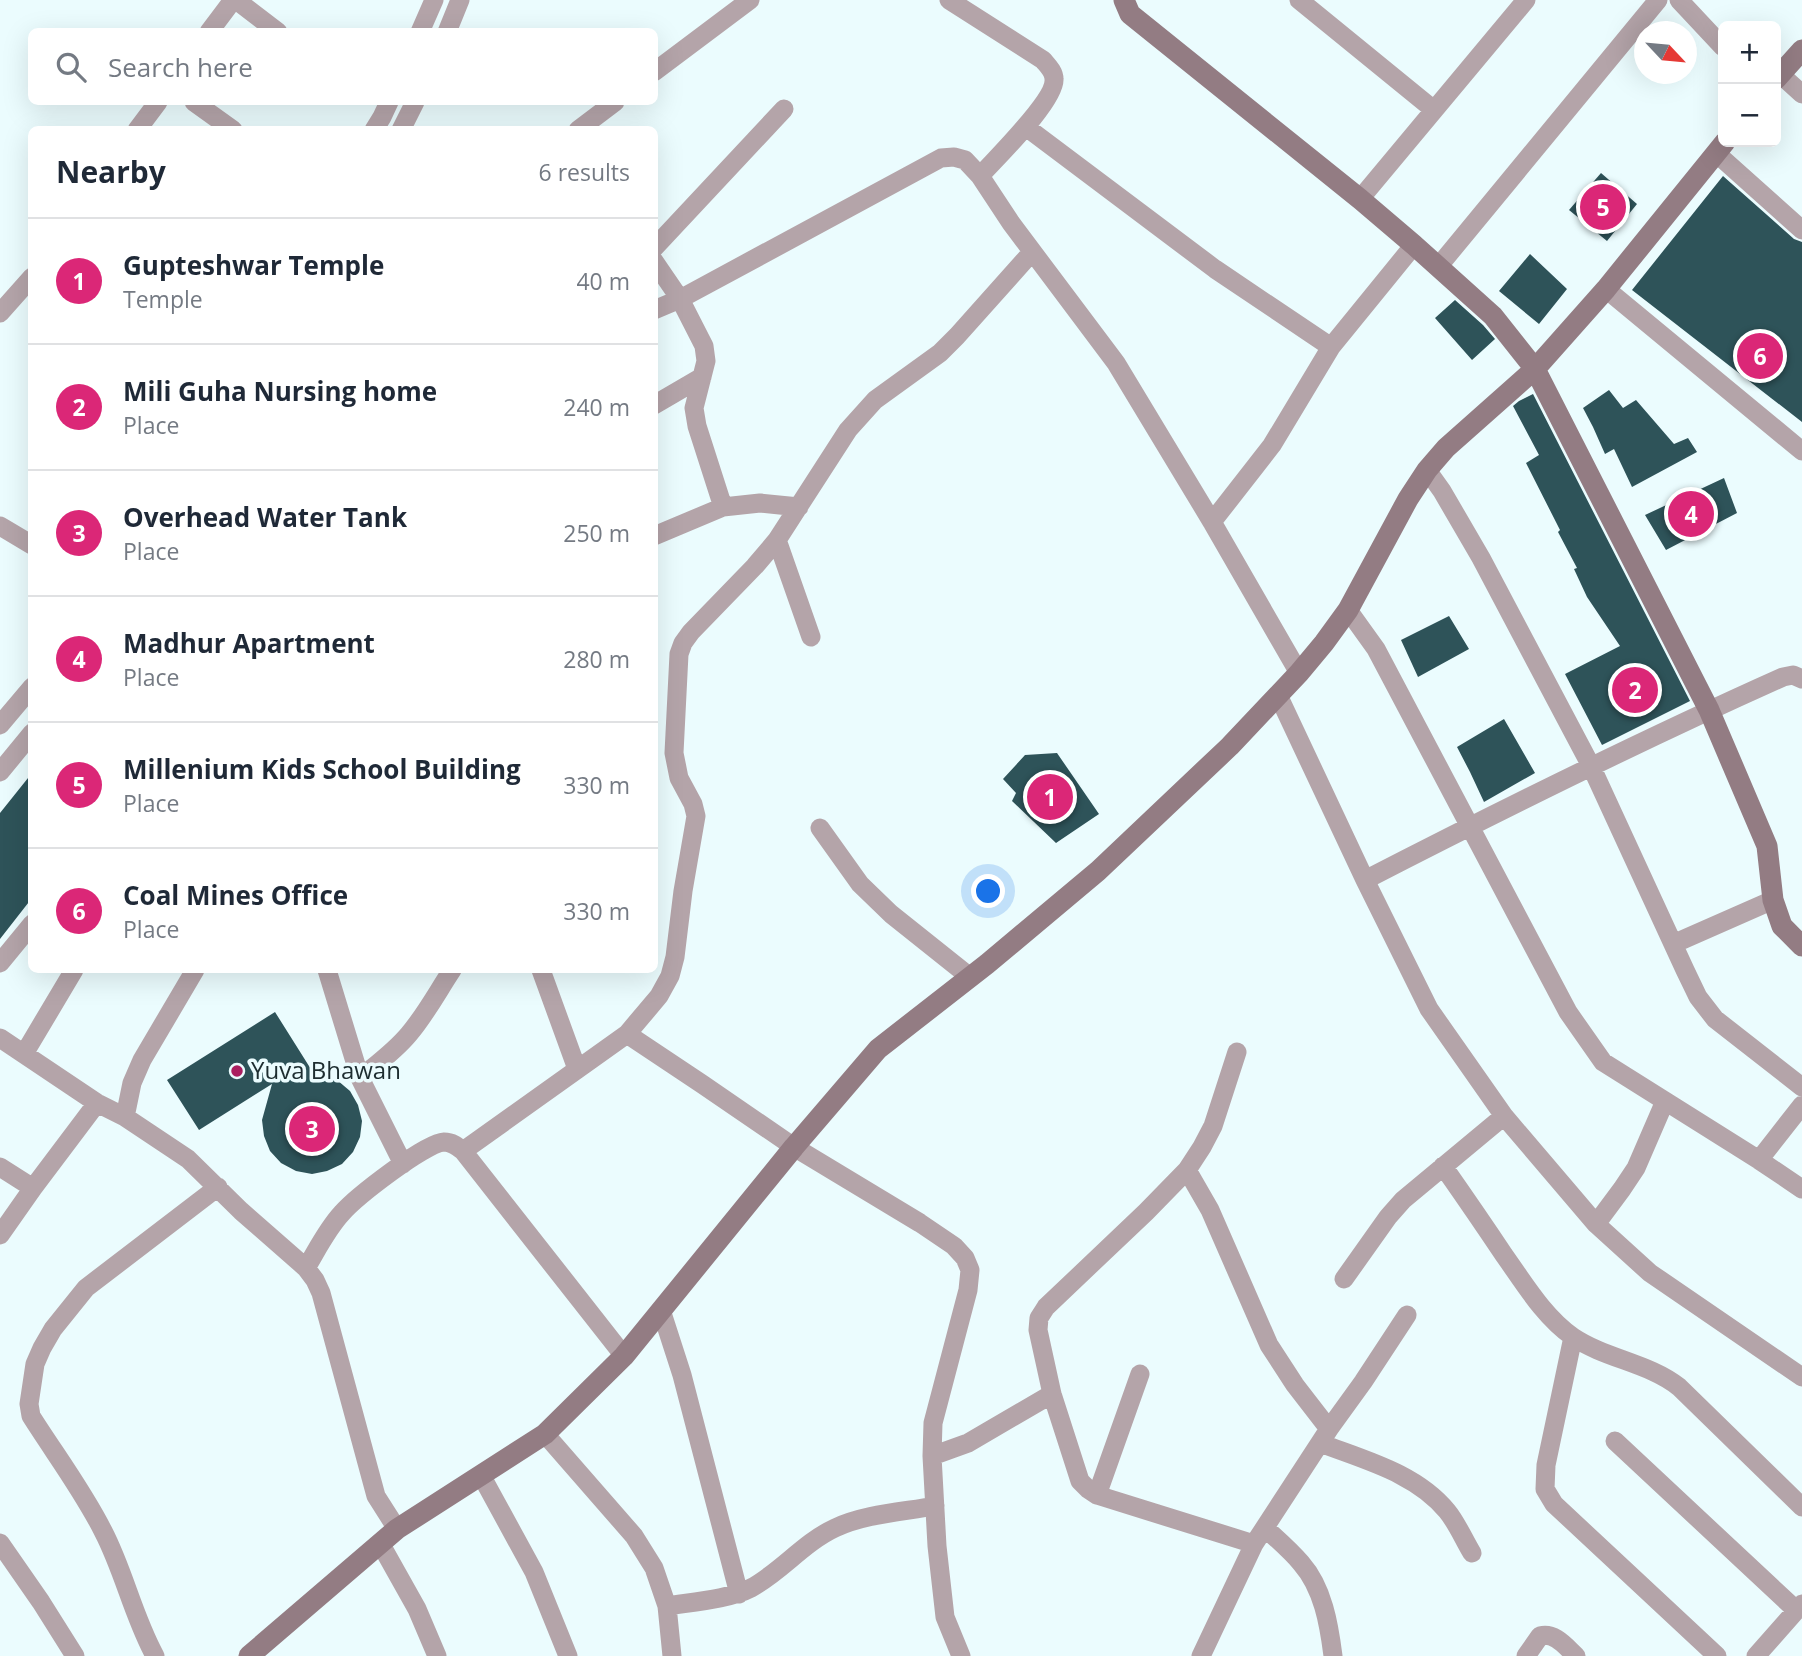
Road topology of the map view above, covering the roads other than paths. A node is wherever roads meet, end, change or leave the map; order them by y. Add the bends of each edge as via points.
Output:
1 (234, 0) edge
2 (433, 0) edge
3 (460, 0) edge
4 (750, 0) edge
5 (949, 0) edge
6 (1124, 0) edge
7 (1299, 0) edge
8 (1658, 0) edge
9 (1679, 0) edge
10 (1521, 2) edge
11 (212, 28) edge
12 (272, 28) edge
13 (422, 28) edge
14 (449, 28) edge
15 (1718, 42) edge
16 (1802, 50) edge
17 (658, 69) edge
18 (1781, 73) edge
19 (1781, 78) edge
20 (1802, 94) edge
21 (156, 105) edge
22 (198, 105) edge
23 (388, 105) edge
24 (414, 105) edge
25 (611, 105) edge
26 (785, 109) dead end
27 (1434, 110) junction
28 (140, 126) edge
29 (227, 126) edge
30 (376, 126) edge
31 (403, 126) edge
32 (584, 126) edge
33 (1026, 127) junction
34 (1720, 147) edge
35 (980, 176) junction
36 (1360, 199) junction
37 (1802, 230) edge
38 (658, 244) edge
39 (1414, 245) junction
40 (1032, 251) junction
41 (658, 267) edge
42 (1438, 267) junction
43 (28, 282) edge
44 (1606, 289) junction
45 (680, 299) junction
46 (658, 308) edge
47 (0, 313) edge
48 (1331, 347) junction
49 (1535, 369) junction
50 (702, 377) junction
51 (658, 403) edge
52 (1802, 451) edge
53 (1427, 470) junction
54 (723, 506) junction
55 (799, 507) junction
56 (1212, 522) junction
57 (0, 526) edge
58 (658, 534) edge
59 (777, 540) junction
60 (28, 543) edge
61 (1348, 610) junction
62 (811, 637) dead end
63 (1299, 673) junction
64 (1802, 679) edge
65 (28, 692) edge
66 (1278, 695) junction
67 (1709, 710) junction
68 (0, 725) edge
69 (28, 738) edge
70 (1591, 766) junction
71 (0, 772) edge
72 (1469, 827) junction
73 (820, 828) dead end
74 (1365, 880) junction
75 (1773, 900) junction
76 (28, 930) edge
77 (1673, 944) junction
78 (1802, 946) edge
79 (0, 963) edge
80 (72, 973) edge
81 (193, 973) edge
82 (328, 973) edge
83 (450, 973) edge
84 (542, 973) edge
85 (970, 977) junction
86 (627, 1034) junction
87 (0, 1038) edge
88 (1237, 1052) dead end
89 (24, 1054) junction
90 (577, 1069) junction
91 (360, 1078) junction
92 (1802, 1087) edge
93 (1665, 1101) junction
94 (97, 1103) junction
95 (1802, 1105) edge
96 (1504, 1116) junction
97 (125, 1117) junction
98 (793, 1147) junction
99 (463, 1151) junction
100 (1759, 1160) junction
101 (403, 1164) junction
102 (1443, 1166) junction
103 (0, 1167) edge
104 (1187, 1170) junction
105 (218, 1186) junction
106 (33, 1188) junction
107 (1802, 1189) edge
108 (1595, 1224) junction
109 (0, 1236) edge
110 (306, 1268) junction
111 (1344, 1279) dead end
112 (661, 1310) junction
113 (1407, 1315) dead end
114 (1573, 1337) junction
115 (624, 1356) junction
116 (1140, 1374) dead end
117 (1802, 1377) edge
118 (1052, 1394) junction
119 (545, 1434) junction
120 (1324, 1436) junction
121 (1615, 1441) dead end
122 (932, 1456) junction
123 (481, 1475) junction
124 (1097, 1495) junction
125 (935, 1506) junction
126 (1802, 1507) edge
127 (397, 1529) junction
128 (1260, 1536) junction
129 (0, 1543) edge
130 (380, 1543) junction
131 (1472, 1553) dead end
132 (739, 1594) junction
133 (667, 1606) junction
134 (1799, 1607) edge
135 (75, 1656) edge
136 (155, 1656) edge
137 (249, 1656) edge
138 (437, 1656) edge
139 (568, 1656) edge
140 (672, 1656) edge
141 (961, 1656) edge
142 (1201, 1656) edge
143 (1333, 1656) edge
144 (1526, 1656) edge
145 (1576, 1656) edge
146 (1717, 1656) edge
147 (1756, 1656) edge

1 - 11 street
1 - 12 street
2 - 13 street
3 - 14 street
4 - 17 street
5 - 33 street via 1050,69 1052,89
6 - 36 street via 1130,14
7 - 27 street
8 - 42 street
9 - 15 street
10 - 27 street
16 - 18 street
19 - 20 street
21 - 28 street
22 - 29 street
23 - 30 street
24 - 31 street
25 - 32 street
26 - 38 street
27 - 36 street
33 - 35 street
33 - 48 street via 1215,269
34 - 37 street
34 - 44 street
35 - 40 street
35 - 45 street via 965,160 941,158
36 - 39 street
39 - 42 street
39 - 48 street
40 - 55 street via 940,353 875,400 848,430
40 - 56 street via 1116,363
41 - 45 street
42 - 49 street via 1493,316
43 - 47 street
44 - 49 street
44 - 52 street
45 - 46 street
45 - 50 street via 704,346
48 - 56 street via 1272,445
49 - 53 street
49 - 67 street
50 - 51 street
50 - 54 street via 694,408
53 - 61 street
53 - 70 street via 1481,558
54 - 55 street
54 - 58 street
55 - 59 street
56 - 63 street
57 - 60 street
59 - 62 street
59 - 86 street via 691,632 679,654 674,753 679,778 696,816 670,976
61 - 63 street
61 - 72 street via 1376,649
63 - 66 street
64 - 67 street via 1783,677
65 - 68 street
66 - 74 street
66 - 85 street via 1098,871
67 - 70 street
67 - 75 street via 1767,846
69 - 71 street
70 - 72 street
70 - 77 street
72 - 74 street
72 - 93 street via 1568,1012 1603,1062
73 - 85 street via 860,884
74 - 96 street via 1429,1009
75 - 77 street
75 - 78 street via 1782,926
76 - 79 street
77 - 92 street via 1698,997 1715,1019
80 - 89 street
81 - 97 street via 142,1060
82 - 91 street
83 - 91 street via 409,1034
84 - 90 street
85 - 98 street via 878,1049
86 - 90 street
86 - 98 street
87 - 89 street
88 - 104 street via 1213,1126
89 - 94 street
90 - 99 street
91 - 101 street
93 - 100 street
93 - 108 street via 1636,1168
94 - 97 street
94 - 106 street
95 - 100 street
96 - 102 street
96 - 108 street
97 - 105 street via 188,1159
98 - 112 street
98 - 122 street via 920,1223 965,1258 970,1270 968,1290 933,1423
99 - 101 street via 454,1144 436,1143
99 - 115 street
100 - 107 street
101 - 110 street via 340,1215
102 - 111 street via 1403,1200
102 - 114 street via 1533,1296
103 - 106 street
104 - 118 street via 1039,1318
104 - 120 street via 1210,1210 1269,1345
105 - 110 street
105 - 136 street via 86,1288 42,1348 29,1404 31,1416 104,1533
106 - 109 street
108 - 117 street via 1650,1273
110 - 127 street via 321,1293 376,1496
112 - 115 street
112 - 132 street
113 - 120 street
114 - 126 street via 1665,1376
114 - 146 street via 1545,1489 1554,1504
115 - 119 street
116 - 124 street
118 - 122 street via 968,1443
118 - 124 street via 1080,1481
119 - 123 street
119 - 133 street via 634,1536 654,1568
120 - 128 street
120 - 131 street via 1431,1494 1448,1512
121 - 134 street
122 - 125 street
123 - 127 street
123 - 139 street via 534,1572
124 - 128 street
125 - 132 street via 834,1528
125 - 141 street via 945,1617
127 - 130 street
128 - 142 street
128 - 143 street via 1301,1562 1313,1578 1329,1626
129 - 135 street
130 - 137 street
130 - 138 street
132 - 133 street
133 - 140 street
134 - 147 street
144 - 145 street via 1546,1634

